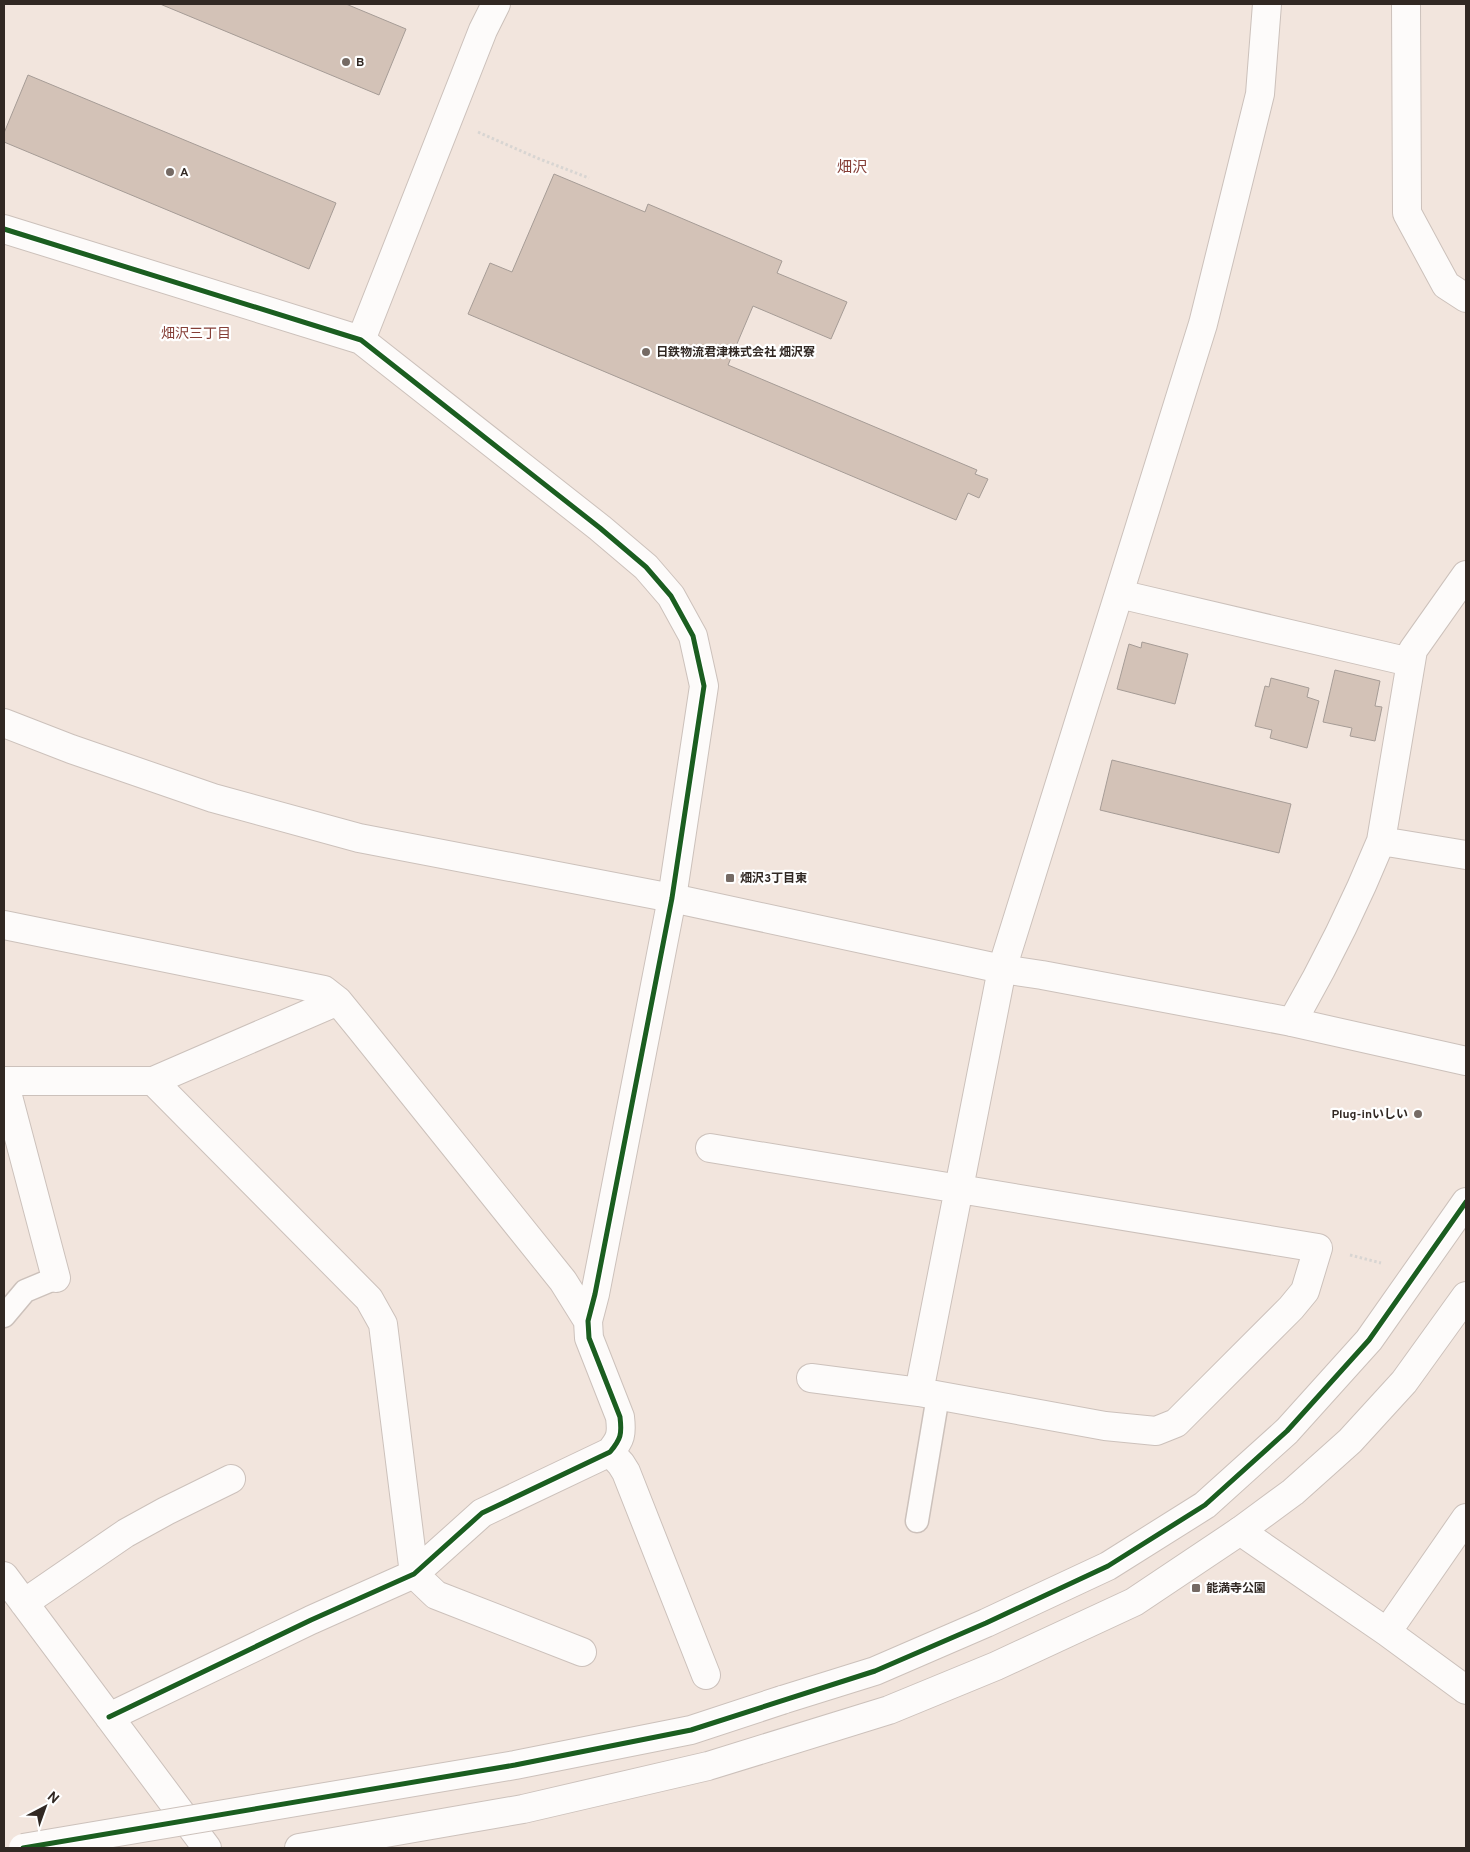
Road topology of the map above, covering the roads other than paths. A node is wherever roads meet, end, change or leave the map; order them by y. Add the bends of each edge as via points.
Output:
1 (496, 4) edge
2 (1266, 4) edge
3 (1406, 4) edge
4 (4, 229) edge
5 (1466, 298) edge
6 (360, 340) junction
7 (1466, 575) edge
8 (1119, 594) junction
9 (1410, 662) junction
10 (4, 722) edge
11 (1380, 841) junction
12 (1466, 855) edge
13 (672, 898) junction
14 (4, 925) edge
15 (1002, 969) junction
16 (338, 1001) junction
17 (1292, 1022) junction
18 (1466, 1062) edge
19 (4, 1080) edge
20 (153, 1081) junction
21 (710, 1148) dead end
22 (960, 1189) junction
23 (1466, 1202) edge
24 (56, 1278) joint
25 (1466, 1296) edge
26 (4, 1316) edge
27 (588, 1321) junction
28 (811, 1378) dead end
29 (928, 1394) junction
30 (610, 1452) junction
31 (231, 1479) dead end
32 (1466, 1518) edge
33 (917, 1521) dead end
34 (1240, 1531) junction
35 (414, 1574) junction
36 (4, 1576) edge
37 (24, 1603) junction
38 (1386, 1632) junction
39 (582, 1652) dead end
40 (706, 1675) dead end
41 (1466, 1690) edge
42 (109, 1717) junction
43 (23, 1848) edge
44 (207, 1848) edge
45 (299, 1848) edge

1 - 6 street
2 - 8 street via 1260,94 1205,315
3 - 5 street via 1407,213 1446,285
4 - 6 street
6 - 13 street via 600,528 646,567 671,596 693,636 704,686
7 - 9 street via 1413,650
8 - 9 street
8 - 15 street
9 - 11 street
10 - 13 street via 213,798 359,838
11 - 12 street
11 - 17 street via 1313,985
13 - 15 street
13 - 27 street
14 - 16 street via 324,990
15 - 17 street
15 - 22 street
16 - 20 street
16 - 27 street via 563,1281
17 - 18 street
19 - 20 street
19 - 24 street
20 - 35 street via 369,1299 383,1324
21 - 22 street
22 - 29 street
22 - 29 street via 1318,1248 1305,1291 1291,1308 1176,1423 1156,1431 1105,1426
23 - 43 street, bridge via 1369,1340 1287,1431 1205,1505 1108,1566 986,1623 875,1671 691,1730 515,1765
24 - 26 lane via 25,1291
25 - 34 street via 1404,1382 1350,1441 1292,1492
27 - 30 street via 589,1338 620,1417 619,1442
28 - 29 street
29 - 33 lane
30 - 35 street via 482,1512
30 - 40 street via 626,1472
31 - 37 street via 126,1534
32 - 38 street
34 - 38 street
34 - 45 street via 1134,1602 996,1666 889,1710 708,1766 523,1809
35 - 39 street via 436,1595
35 - 42 street
36 - 37 street
37 - 42 street
38 - 41 street
42 - 44 street

